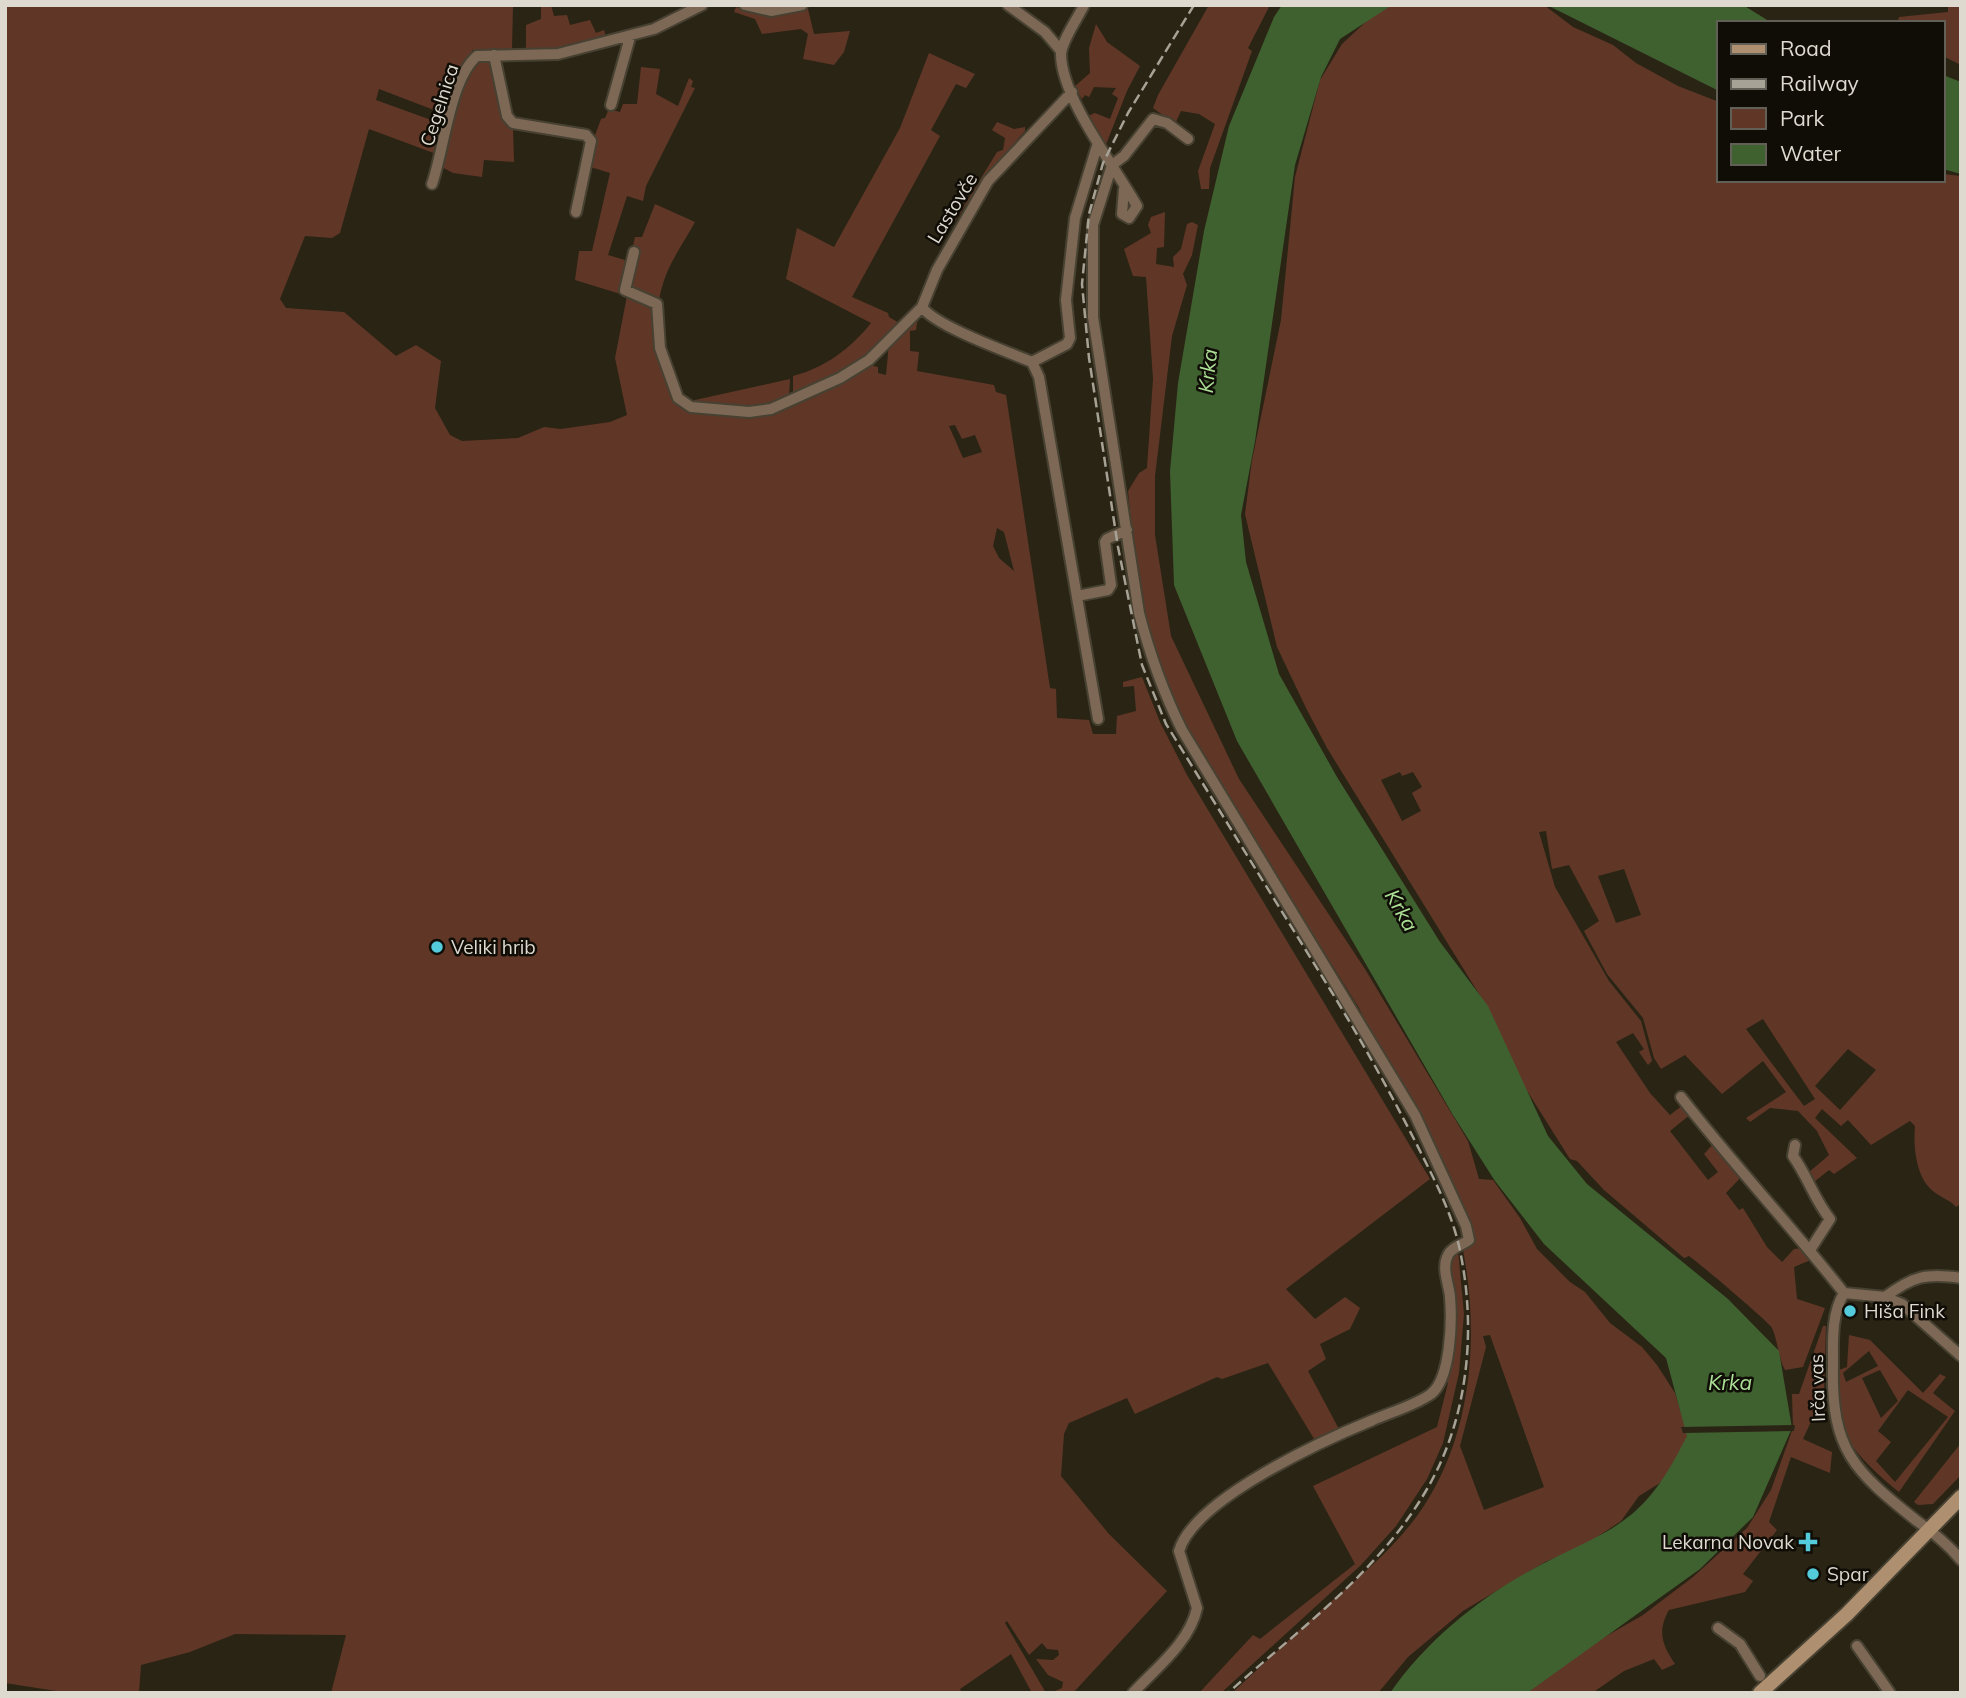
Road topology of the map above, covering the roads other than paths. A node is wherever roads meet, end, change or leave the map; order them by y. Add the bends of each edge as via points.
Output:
1 (702, 5) edge
2 (744, 5) edge
3 (802, 5) edge
4 (1008, 5) edge
5 (1084, 5) edge
6 (630, 37) junction
7 (1061, 51) junction
8 (494, 55) junction
9 (1072, 92) junction
10 (611, 105) dead end
11 (1188, 139) dead end
12 (1097, 146) junction
13 (1112, 165) junction
14 (432, 184) dead end
15 (1124, 189) dead end
16 (576, 212) dead end
17 (634, 252) dead end
18 (922, 307) junction
19 (1032, 362) junction
20 (1127, 530) junction
21 (1077, 596) junction
22 (1098, 719) dead end
23 (1681, 1097) dead end
24 (1795, 1145) dead end
25 (1810, 1250) junction
26 (1961, 1278) edge
27 (1843, 1293) junction
28 (1885, 1297) junction
29 (1961, 1356) edge
30 (1961, 1497) edge
31 (1927, 1529) junction
32 (1961, 1559) edge
33 (1717, 1628) dead end
34 (1857, 1646) dead end
35 (1760, 1676) dead end
36 (1133, 1693) edge
37 (1760, 1693) edge
38 (1890, 1693) edge

1 - 6 street, Cegelnica
2 - 3 street via 771,11
4 - 7 street via 1045,32
5 - 7 street
6 - 8 street, Cegelnica via 558,54
6 - 10 street
7 - 9 street
8 - 14 street, Cegelnica via 478,57 469,64
8 - 16 street via 507,116 513,123 586,135 591,141
9 - 12 street
9 - 18 street, Lastovče via 988,181 937,270
11 - 13 street via 1153,119
12 - 13 street
12 - 19 street via 1075,218 1066,300 1070,338
13 - 15 street
13 - 20 street via 1093,225 1093,317
17 - 18 street via 625,290 657,304 660,348 678,398 691,407 748,412 771,409 869,360
18 - 19 street via 971,336
19 - 21 street via 1039,377
20 - 21 street via 1105,542 1108,590
20 - 36 street via 1139,614 1161,688 1415,1115 1469,1240 1446,1259 1449,1342 1446,1364 1434,1390 1287,1459 1212,1509 1188,1531 1179,1551 1195,1616 1173,1650
21 - 22 street
23 - 25 street
24 - 25 street via 1793,1156 1830,1219
25 - 27 street
26 - 28 street via 1931,1275 1909,1279
27 - 28 street
27 - 31 street, Irča vas via 1833,1342 1836,1430 1847,1454 1868,1480
28 - 29 street via 1902,1304
30 - 31 main road
31 - 32 street, Irča vas
31 - 37 main road via 1847,1614
33 - 35 street via 1740,1644
34 - 38 street

